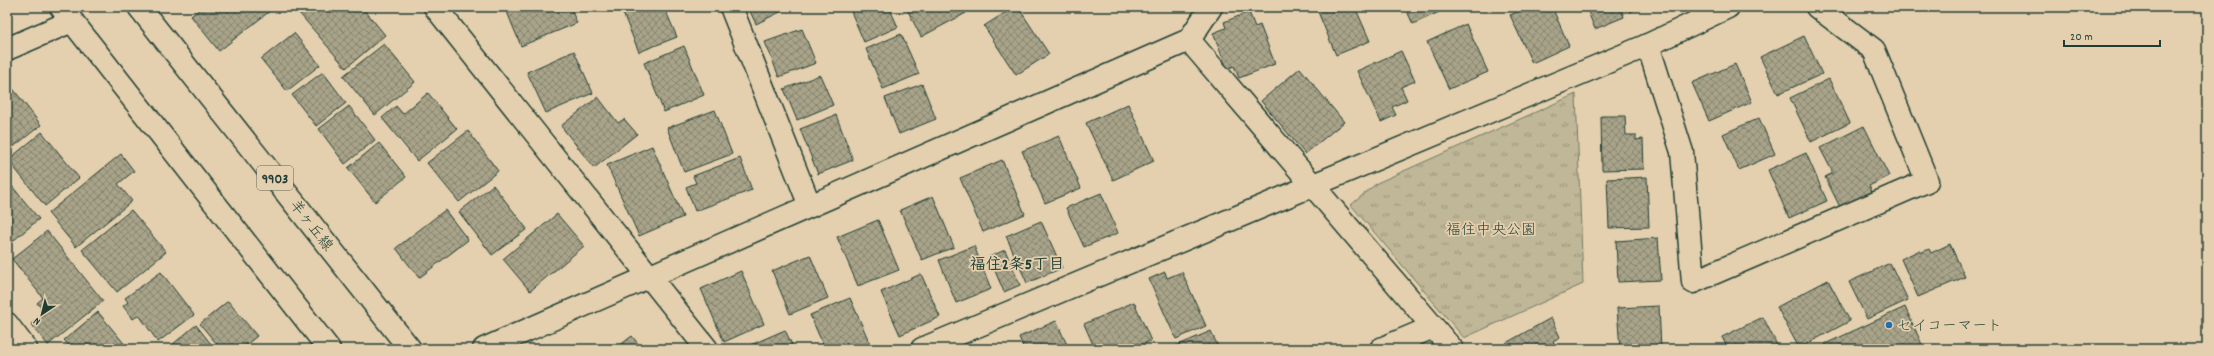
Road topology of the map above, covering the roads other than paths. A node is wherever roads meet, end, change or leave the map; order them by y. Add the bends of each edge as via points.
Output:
1 (139, 7) edge
2 (435, 7) edge
3 (731, 7) edge
4 (1211, 7) edge
5 (1728, 7) edge
6 (1817, 7) edge
7 (66, 14) edge
8 (1189, 40) junction
9 (1648, 45) junction
10 (7, 49) edge
11 (1312, 184) junction
12 (810, 206) junction
13 (650, 277) junction
14 (7, 324) edge
15 (1433, 327) junction
16 (26, 349) edge
17 (329, 349) edge
18 (410, 349) edge
19 (484, 349) edge
20 (707, 349) edge
21 (922, 349) edge
22 (1381, 349) edge
23 (1452, 349) edge

1 - 18 street, 羊ヶ丘線 / 9903
2 - 13 street
3 - 12 street
4 - 8 street
5 - 9 street
6 - 9 street via 1874,50 1927,181 1693,282 1682,152
7 - 10 street
7 - 17 street
8 - 11 street
8 - 12 street
9 - 11 street
11 - 15 street
11 - 21 street
12 - 13 street
13 - 19 street
13 - 20 street
14 - 16 street
15 - 22 street
15 - 23 street

